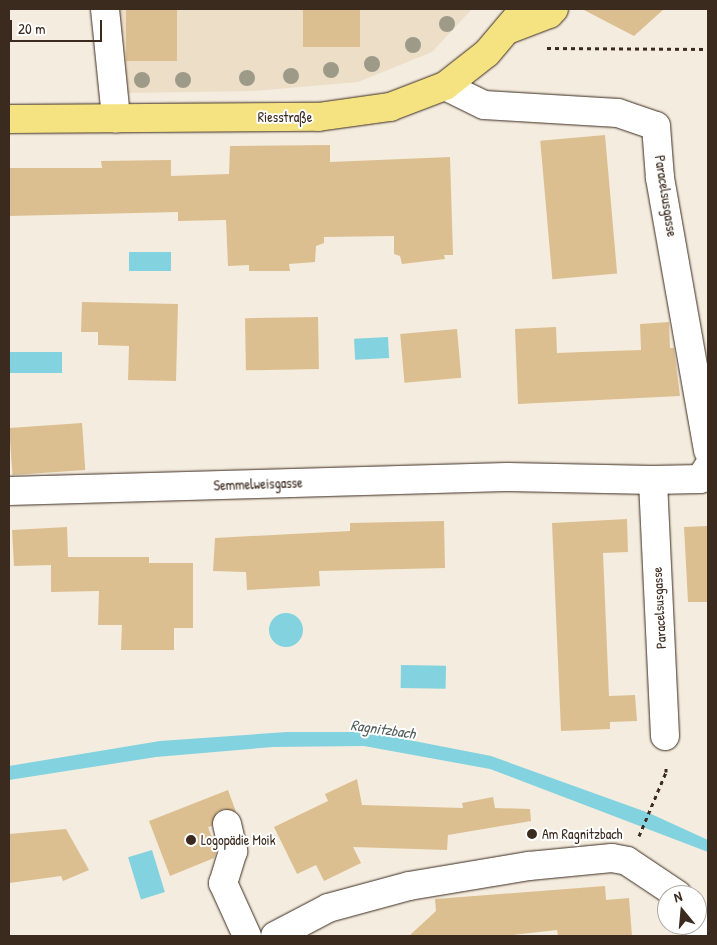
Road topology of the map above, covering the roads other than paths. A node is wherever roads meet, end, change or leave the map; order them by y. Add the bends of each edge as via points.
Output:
1 (105, 9) edge
2 (554, 9) edge
3 (517, 19) edge
4 (445, 86) junction
5 (116, 118) junction
6 (9, 119) edge
7 (708, 451) edge
8 (708, 467) edge
9 (653, 480) junction
10 (9, 490) edge
11 (665, 736) dead end
12 (227, 824) dead end
13 (665, 885) edge
14 (247, 936) edge
15 (275, 936) edge

1 - 5 street
2 - 3 main road via 549,14
3 - 4 main road, Riesstraße via 487,53
4 - 5 main road, Riesstraße via 390,107 318,117
4 - 7 street, Paracelsusgasse via 484,106 618,113 656,126 660,178
5 - 6 main road, Riesstraße
8 - 9 street via 700,480
9 - 10 street, Semmelweisgasse via 508,477
9 - 11 street, Paracelsusgasse
12 - 14 street via 232,851 223,883
13 - 15 street via 646,871 619,860 529,866 409,886 328,908

